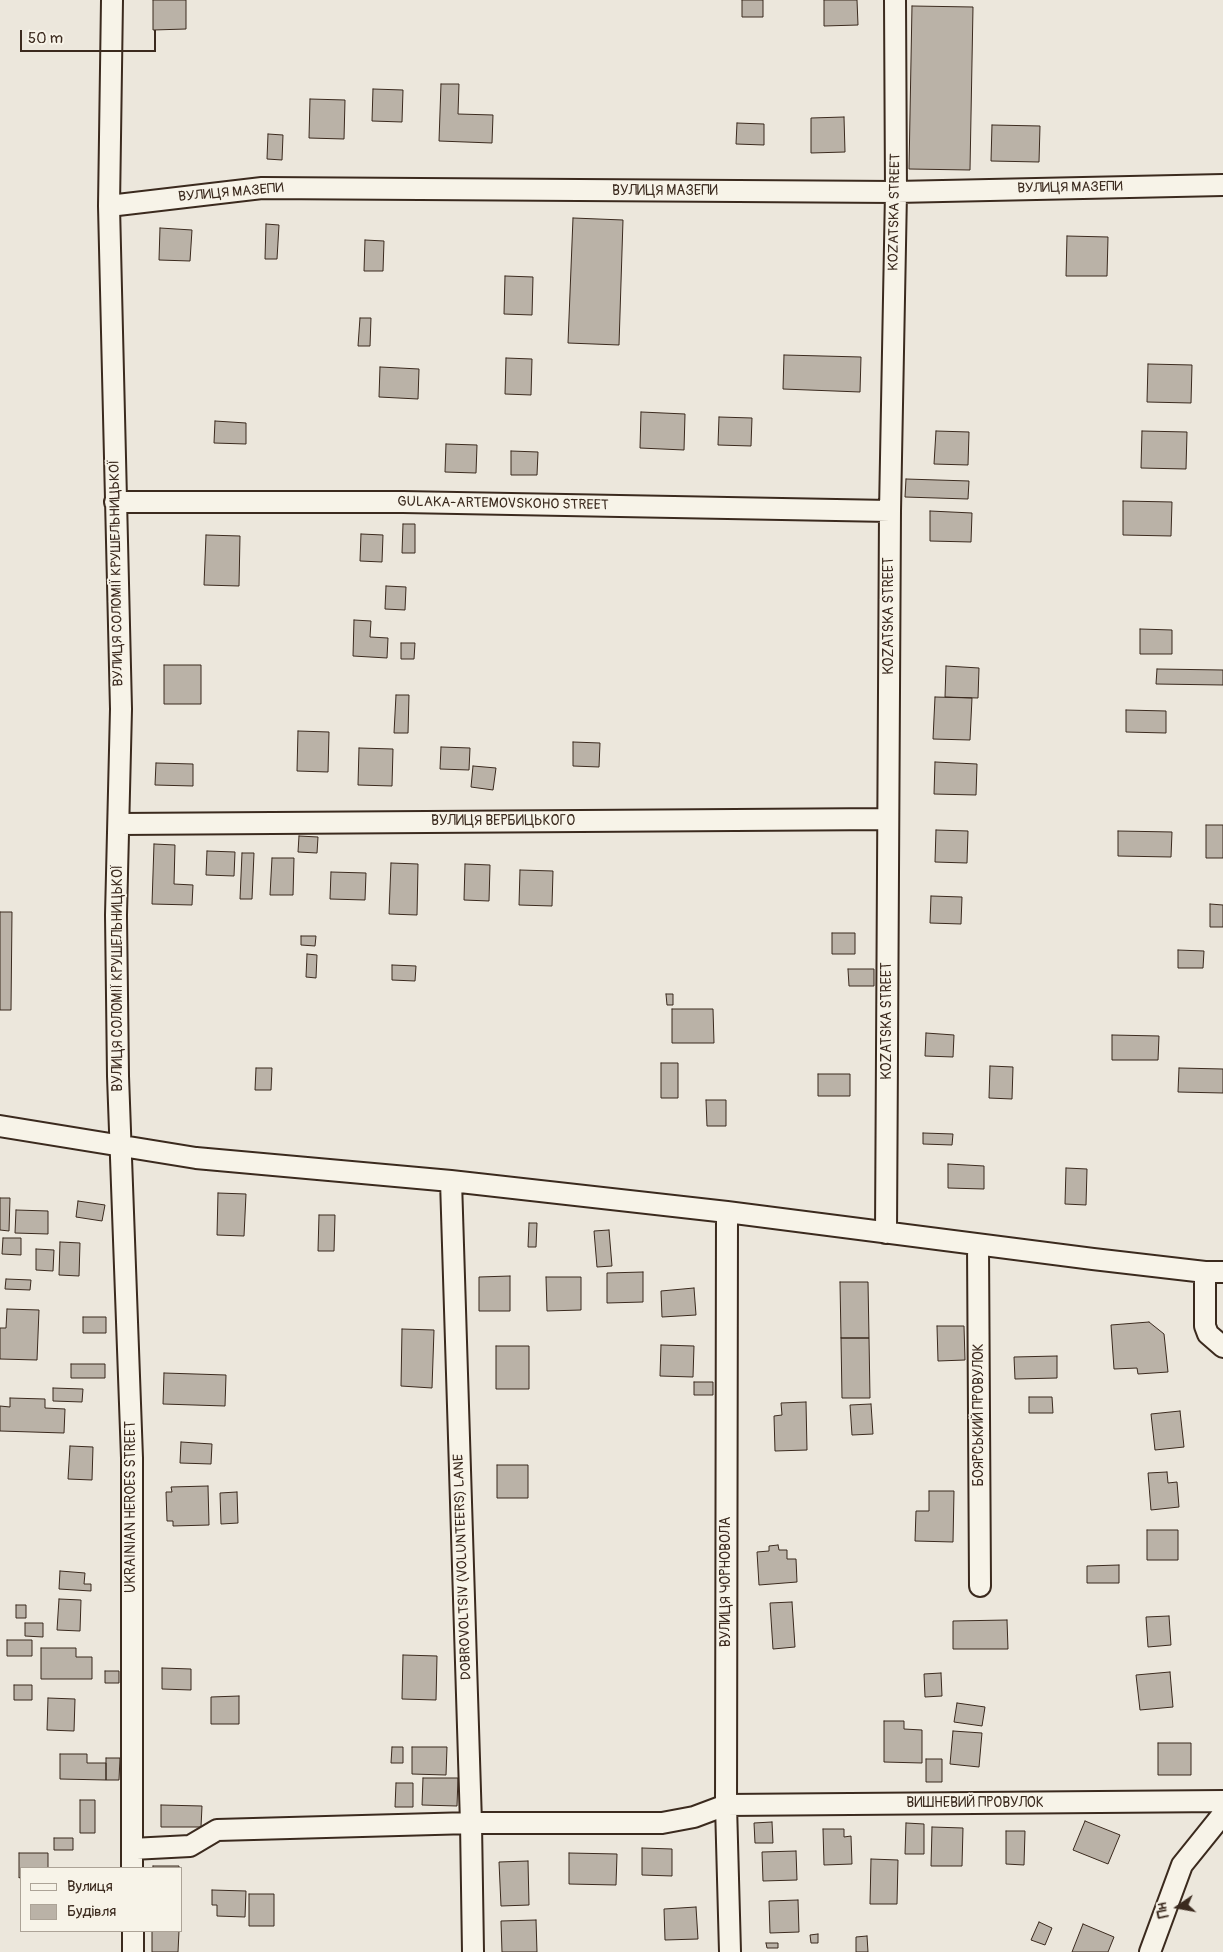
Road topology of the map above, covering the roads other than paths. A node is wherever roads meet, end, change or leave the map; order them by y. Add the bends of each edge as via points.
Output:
1 (112, 0) edge
2 (895, 0) edge
3 (1223, 185) edge
4 (896, 192) junction
5 (109, 206) junction
6 (116, 502) junction
7 (890, 511) junction
8 (888, 819) junction
9 (119, 824) junction
10 (0, 1126) edge
11 (121, 1146) junction
12 (451, 1181) junction
13 (727, 1212) junction
14 (886, 1233) junction
15 (978, 1245) junction
16 (1214, 1272) edge
17 (1223, 1347) edge
18 (980, 1586) dead end
19 (1223, 1801) edge
20 (726, 1805) junction
21 (1223, 1814) edge
22 (471, 1823) junction
23 (132, 1859) edge
24 (133, 1932) edge
25 (133, 1952) edge
26 (473, 1952) edge
27 (730, 1952) edge
28 (1150, 1952) edge

1 - 5 street, ВУЛИЦЯ СОЛОМІЇ КРУШЕЛЬНИЦЬКОЇ
2 - 4 street, KOZATSKA STREET
3 - 4 street, ВУЛИЦЯ МАЗЕПИ
4 - 5 street, ВУЛИЦЯ МАЗЕПИ via 262,188
4 - 7 street, KOZATSKA STREET
5 - 6 street, ВУЛИЦЯ СОЛОМІЇ КРУШЕЛЬНИЦЬКОЇ
6 - 7 street, GULAKA-ARTEMOVSKOHO STREET via 404,502
6 - 9 street, ВУЛИЦЯ СОЛОМІЇ КРУШЕЛЬНИЦЬКОЇ via 121,709
7 - 8 street, KOZATSKA STREET
8 - 9 street, ВУЛИЦЯ ВЕРБИЦЬКОГО
8 - 14 street, KOZATSKA STREET
9 - 11 street, ВУЛИЦЯ СОЛОМІЇ КРУШЕЛЬНИЦЬКОЇ via 116,915
10 - 11 street
11 - 12 street via 196,1158
11 - 23 street, UKRAINIAN HEROES STREET via 132,1458
12 - 13 street
12 - 22 street, DOBROVOLTSIV (VOLUNTEERS) LANE
13 - 14 street
13 - 20 street, ВУЛИЦЯ ЧОРНОВОЛА
14 - 15 street
15 - 16 street
15 - 18 street, БОЯРСЬКИЙ ПРОВУЛОК
16 - 17 street via 1205,1326 1208,1334
19 - 20 street, ВИШНЕВИЙ ПРОВУЛОК
20 - 22 street via 694,1817 662,1823
20 - 27 street, ВУЛИЦЯ ЧОРНОВОЛА
21 - 28 street via 1182,1865
22 - 23 street via 217,1830 190,1846
22 - 26 street, DOBROVOLTSIV (VOLUNTEERS) LANE
24 - 25 street

